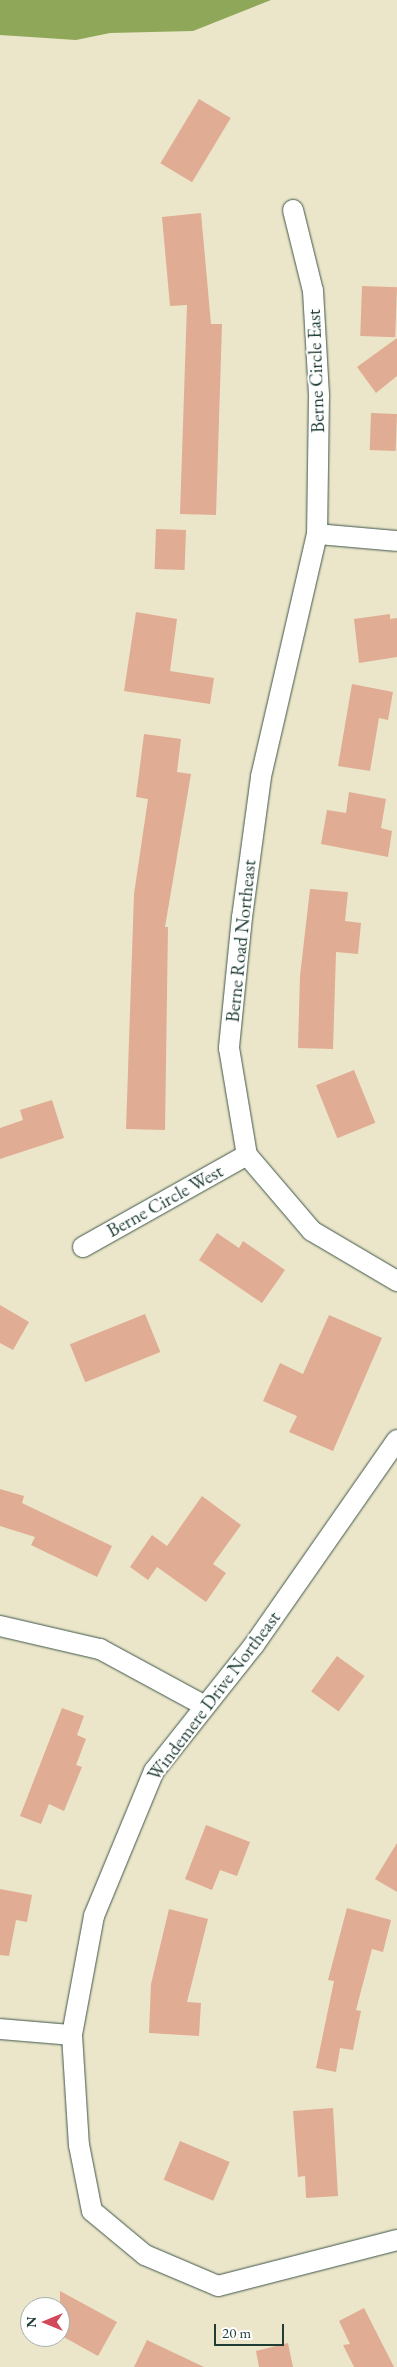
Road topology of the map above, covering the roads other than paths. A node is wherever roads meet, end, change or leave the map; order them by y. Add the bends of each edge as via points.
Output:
1 (294, 210) dead end
2 (317, 534) junction
3 (397, 542) edge
4 (247, 1155) junction
5 (82, 1247) dead end
6 (397, 1281) edge
7 (397, 1440) edge
8 (0, 1626) edge
9 (205, 1706) junction
10 (0, 2029) edge
11 (72, 2035) junction
12 (397, 2240) edge

1 - 2 street, Berne Circle East via 313,291 319,395
2 - 3 street
2 - 4 street, Berne Road Northeast via 261,778 242,917 229,1048
4 - 5 street, Berne Circle West
4 - 6 street via 312,1231
7 - 9 street, Windemere Drive Northeast via 254,1645
8 - 9 street via 100,1649
9 - 11 street, Windemere Drive Northeast via 154,1771 94,1916
10 - 11 street
11 - 12 street, Windemere Drive Northeast via 79,2145 92,2211 145,2255 218,2286

